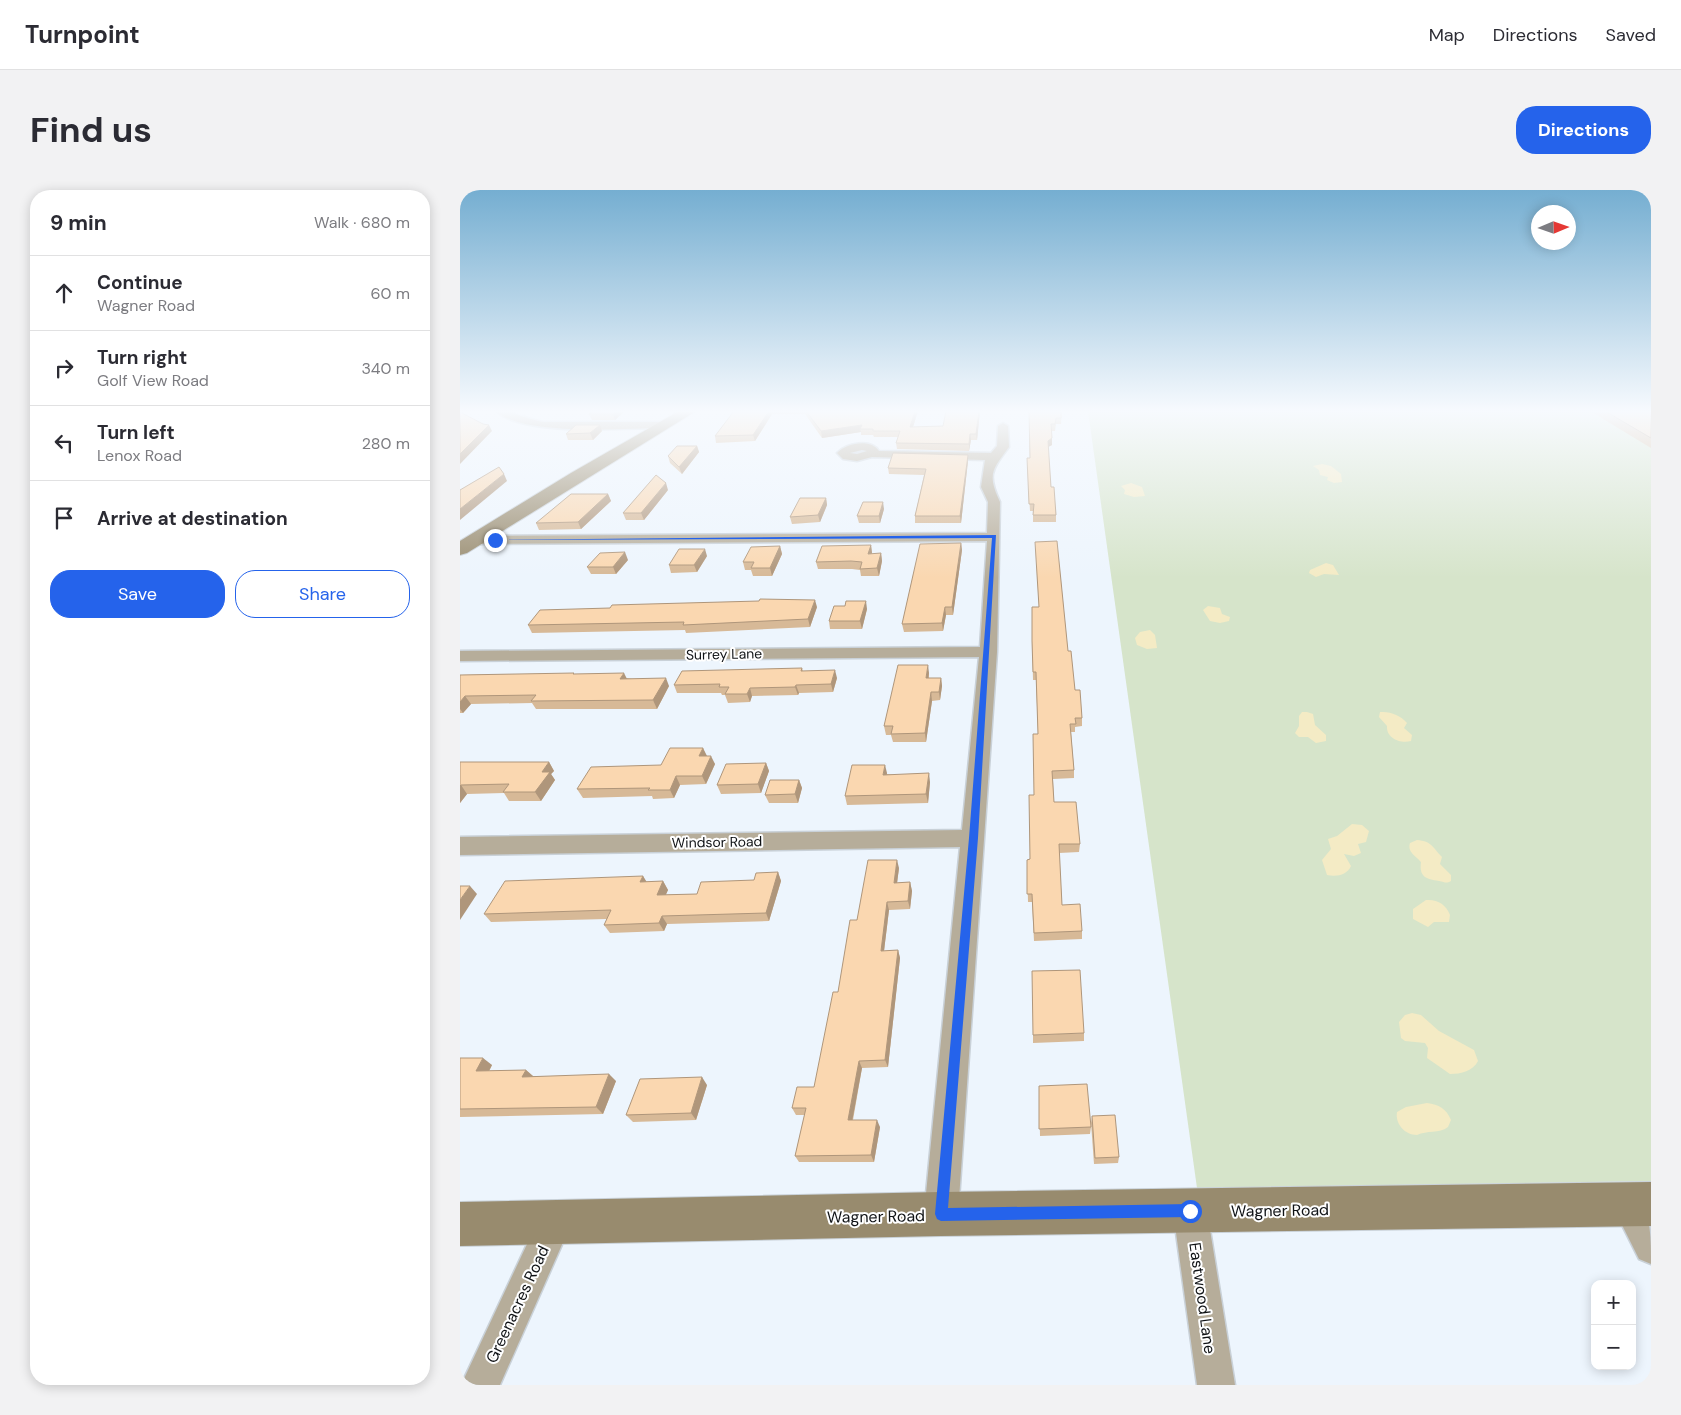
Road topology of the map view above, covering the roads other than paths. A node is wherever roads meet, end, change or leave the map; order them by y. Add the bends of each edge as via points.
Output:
1 (594, 467) edge
2 (988, 467) edge
3 (994, 537) junction
4 (474, 540) junction
5 (460, 550) edge
6 (988, 652) junction
7 (460, 656) edge
8 (973, 838) junction
9 (460, 846) edge
10 (1640, 1205) edge
11 (1190, 1211) junction
12 (941, 1214) junction
13 (555, 1222) junction
14 (460, 1224) edge
15 (1651, 1247) edge
16 (480, 1385) edge
17 (1216, 1385) edge

1 - 4 street
2 - 3 street via 987,487 994,502
3 - 4 street
3 - 6 street
4 - 5 street
6 - 7 street, Surrey Lane
6 - 8 street
8 - 9 street, Windsor Road
8 - 12 street
10 - 11 street, Wagner Road
10 - 15 street
11 - 12 street, Wagner Road
11 - 17 street, Eastwood Lane
12 - 13 street, Wagner Road
13 - 14 street, Wagner Road
13 - 16 street, Greenacres Road

